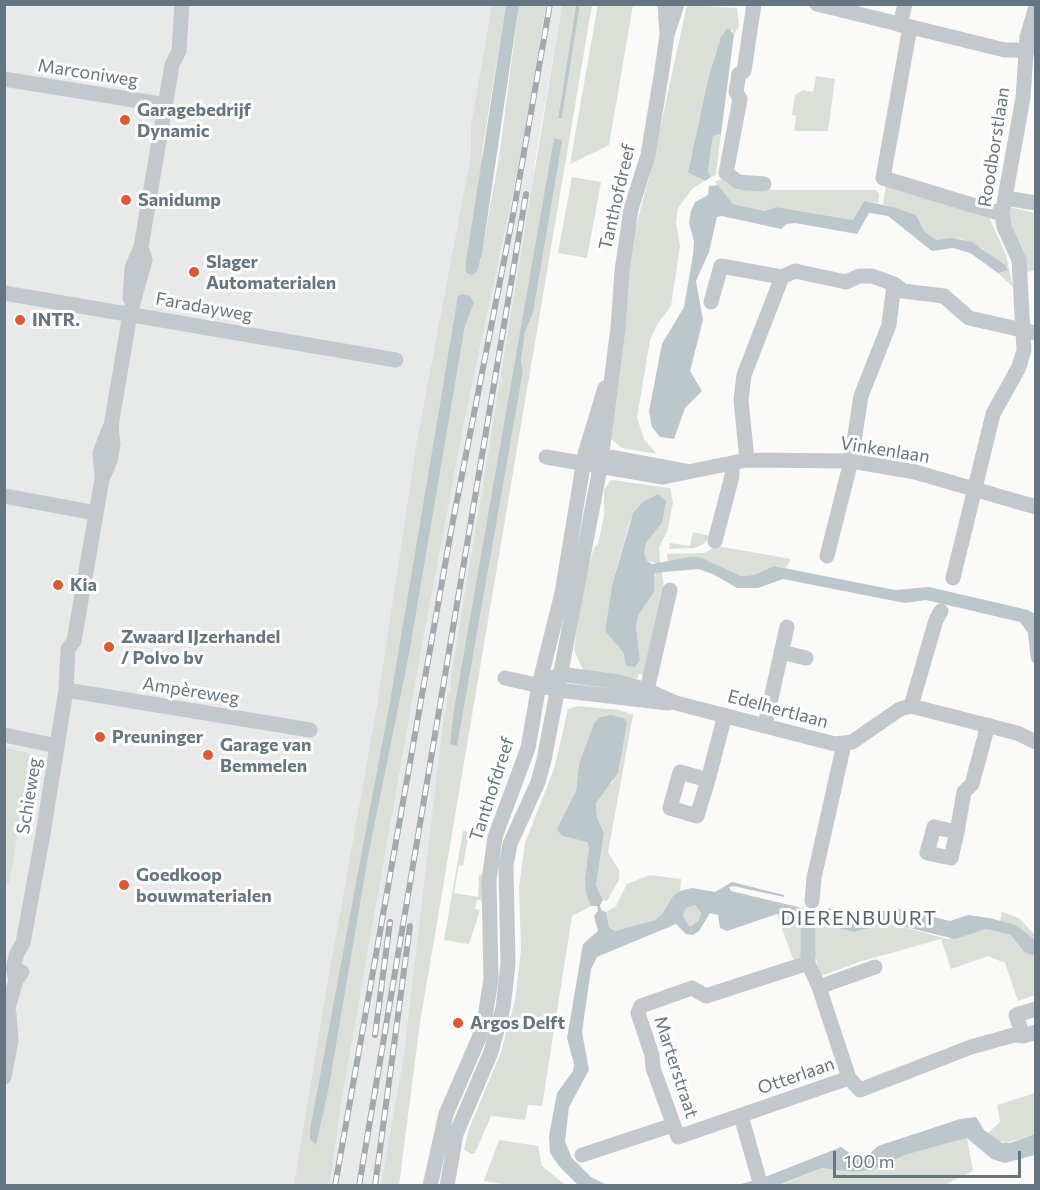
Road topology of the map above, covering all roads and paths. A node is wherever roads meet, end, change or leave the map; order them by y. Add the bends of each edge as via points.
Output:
1 (665, 4) edge
2 (677, 4) edge
3 (754, 4) edge
4 (817, 4) edge
5 (905, 4) edge
6 (1035, 7) edge
7 (181, 12) edge
8 (905, 26) junction
9 (667, 35) junction
10 (1031, 49) edge
11 (4, 79) edge
12 (165, 105) junction
13 (764, 184) dead end
14 (1005, 198) junction
15 (1035, 202) edge
16 (1002, 214) junction
17 (782, 277) junction
18 (894, 284) junction
19 (4, 293) edge
20 (711, 302) dead end
21 (130, 314) junction
22 (1030, 333) edge
23 (396, 360) dead end
24 (612, 369) junction
25 (546, 457) dead end
26 (584, 459) junction
27 (601, 461) junction
28 (851, 461) junction
29 (740, 462) junction
30 (974, 487) junction
31 (4, 496) edge
32 (1035, 507) edge
33 (96, 513) junction
34 (715, 541) dead end
35 (827, 556) dead end
36 (953, 578) dead end
37 (670, 590) dead end
38 (941, 611) dead end
39 (787, 627) dead end
40 (780, 652) junction
41 (806, 658) dead end
42 (560, 675) junction
43 (505, 678) dead end
44 (539, 685) junction
45 (66, 690) junction
46 (558, 690) junction
47 (647, 690) junction
48 (676, 703) junction
49 (911, 706) junction
50 (725, 715) junction
51 (765, 725) junction
52 (988, 725) junction
53 (310, 730) dead end
54 (4, 735) edge
55 (1035, 742) edge
56 (844, 744) junction
57 (57, 746) junction
58 (708, 780) dead end
59 (957, 832) dead end
60 (812, 901) dead end
61 (808, 930) dead end
62 (808, 963) junction
63 (875, 967) dead end
64 (819, 987) junction
65 (1035, 1009) edge
66 (7, 1019) edge
67 (1029, 1034) edge
68 (4, 1077) edge
69 (849, 1078) junction
70 (741, 1116) junction
71 (676, 1131) junction
72 (582, 1155) dead end
73 (759, 1179) edge
74 (430, 1185) edge
75 (447, 1185) edge

1 - 9 street, Tanthofdreef
2 - 9 street, Tanthofdreef
3 - 13 street via 744,71 739,74 736,92 740,99 726,173 738,182
4 - 8 street
5 - 8 street
6 - 10 street, Roodborstlaan
7 - 12 street, Schieweg via 179,51 172,65
8 - 10 street via 1005,50
8 - 16 street via 883,178
9 - 24 street, Tanthofdreef via 648,155 631,208
10 - 14 street, Roodborstlaan
11 - 12 street, Marconiweg
12 - 21 street, Schieweg via 141,247 145,260
14 - 15 street
14 - 16 street, Roodborstlaan
16 - 22 street, Roodborstlaan via 1019,260
17 - 18 street via 795,271 846,282 872,276
17 - 20 street via 721,266
17 - 29 street via 744,375
18 - 22 street via 903,291 944,296 969,318
18 - 28 street via 889,325 861,396
19 - 21 street, Faradayweg
21 - 23 street, Faradayweg
21 - 33 street, Schieweg via 111,426 113,444
22 - 30 street, Roodborstlaan via 1018,368 993,414
24 - 26 street, Tanthofdreef
24 - 27 street, Tanthofdreef
25 - 26 street, Vinkenlaan
26 - 27 street, Vinkenlaan
26 - 44 street, Tanthofdreef via 562,593
27 - 29 street, Vinkenlaan via 663,477
27 - 42 street, Tanthofdreef
28 - 29 street, Vinkenlaan
28 - 30 street, Vinkenlaan
28 - 35 street
29 - 34 street via 732,476
30 - 32 street, Vinkenlaan
30 - 36 street, Roodborstlaan
31 - 33 street
33 - 45 street, Schieweg via 74,641 65,667
37 - 47 street
38 - 49 street
39 - 40 street
40 - 41 street
40 - 51 street
42 - 44 street
42 - 46 street, Tanthofdreef
42 - 47 street, Edelhertlaan
43 - 44 street, Edelhertlaan
44 - 46 street, Edelhertlaan
44 - 74 street, Tanthofdreef via 523,766 502,815 491,858 492,952 485,1017 444,1122
45 - 53 street, Ampèreweg
45 - 57 street, Schieweg
46 - 48 street, Edelhertlaan
46 - 75 street, Tanthofdreef via 541,771 508,855 508,964 503,1008 491,1052 456,1134
47 - 48 street, Edelhertlaan
48 - 50 street, Edelhertlaan
49 - 52 street
49 - 56 street, Edelhertlaan
50 - 51 street, Edelhertlaan
50 - 58 street
51 - 56 street, Edelhertlaan
52 - 55 street
52 - 59 street via 972,784 964,792
54 - 57 street
56 - 60 street
57 - 66 street, Schieweg via 23,943 25,962 16,980
61 - 62 street
62 - 64 street
62 - 71 street, Marterstraat via 706,996 692,988 641,1006 638,1013 653,1068
63 - 64 street
64 - 69 street
65 - 67 street, Otterlaan via 1016,1015
66 - 68 street, Schieweg via 11,1040
67 - 69 street, Otterlaan via 971,1047 860,1090
69 - 70 street, Otterlaan
70 - 71 street, Otterlaan
70 - 73 street
71 - 72 street, Otterlaan

